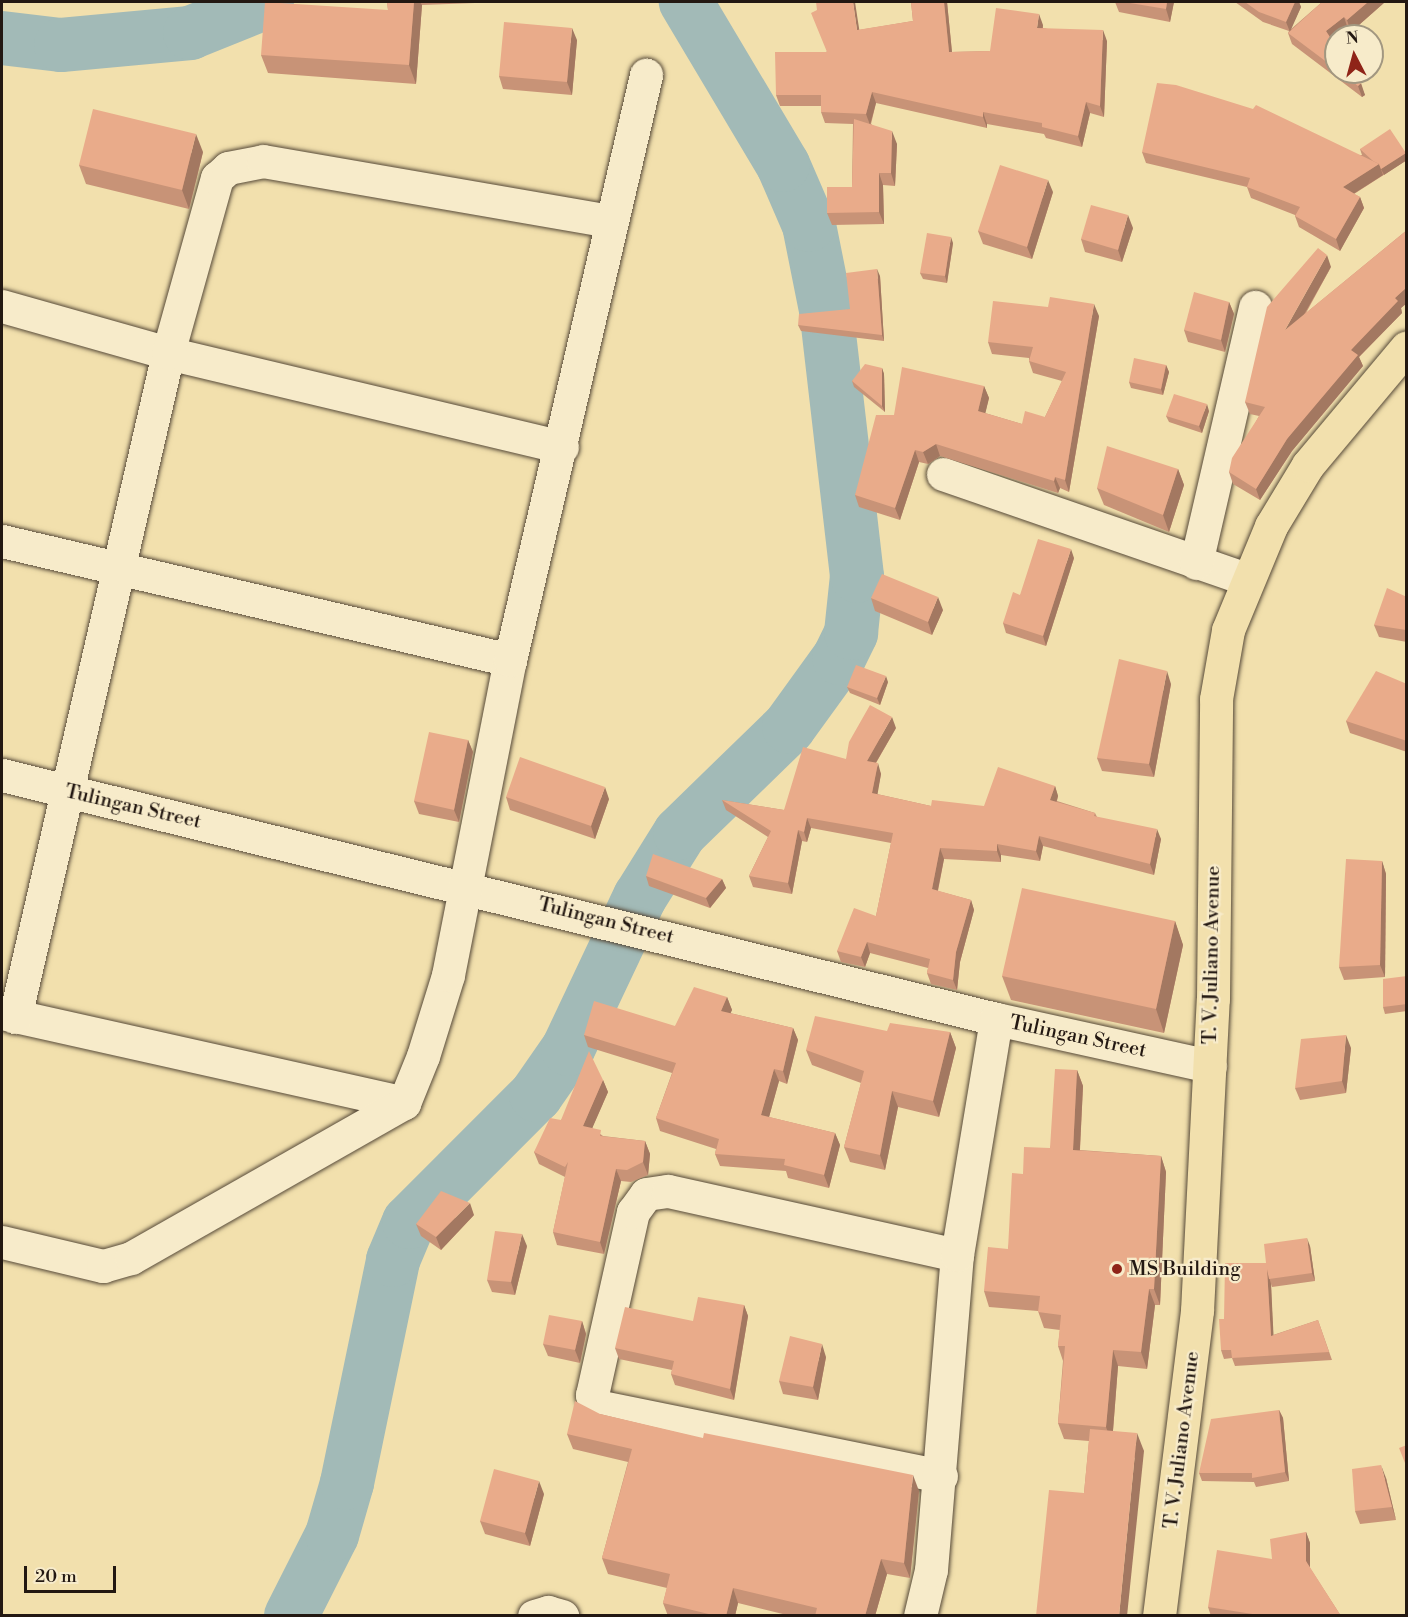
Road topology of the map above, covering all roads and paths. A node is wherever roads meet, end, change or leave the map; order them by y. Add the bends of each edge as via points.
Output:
1 (646, 75) dead end
2 (611, 221) junction
3 (2, 306) edge
4 (1255, 307) dead end
5 (1407, 348) edge
6 (168, 352) junction
7 (561, 447) junction
8 (943, 474) dead end
9 (2, 541) edge
10 (1196, 563) junction
11 (119, 570) junction
12 (1247, 579) junction
13 (510, 660) junction
14 (2, 775) edge
15 (68, 791) junction
16 (464, 886) junction
17 (8, 1015) edge
18 (996, 1019) junction
19 (1210, 1066) junction
20 (404, 1103) junction
21 (2, 1242) edge
22 (957, 1255) junction
23 (940, 1476) junction
24 (534, 1616) edge
25 (562, 1616) edge
26 (920, 1616) edge
27 (1159, 1616) edge

1 - 2 street
2 - 6 street via 263,161 235,166 218,178
2 - 7 street
3 - 6 street
4 - 10 street
5 - 12 main road, T. V. Juliano Avenue via 1308,465 1271,526
6 - 7 street
6 - 11 street
7 - 13 street
8 - 10 street
9 - 11 street
10 - 12 street
11 - 13 street
11 - 15 street
12 - 19 main road, T. V. Juliano Avenue via 1228,630 1216,699
13 - 16 street
14 - 15 street, Tulingan Street
15 - 16 street, Tulingan Street
15 - 17 street
16 - 18 street, Tulingan Street
16 - 20 street via 448,975
17 - 20 street
18 - 19 street, Tulingan Street
18 - 22 street
19 - 27 main road, T. V. Juliano Avenue via 1197,1311
20 - 21 street via 131,1258 103,1266
22 - 23 street
22 - 23 street via 668,1191 646,1194 633,1212 592,1395 596,1406
23 - 26 street via 931,1570
24 - 25 street via 548,1612

